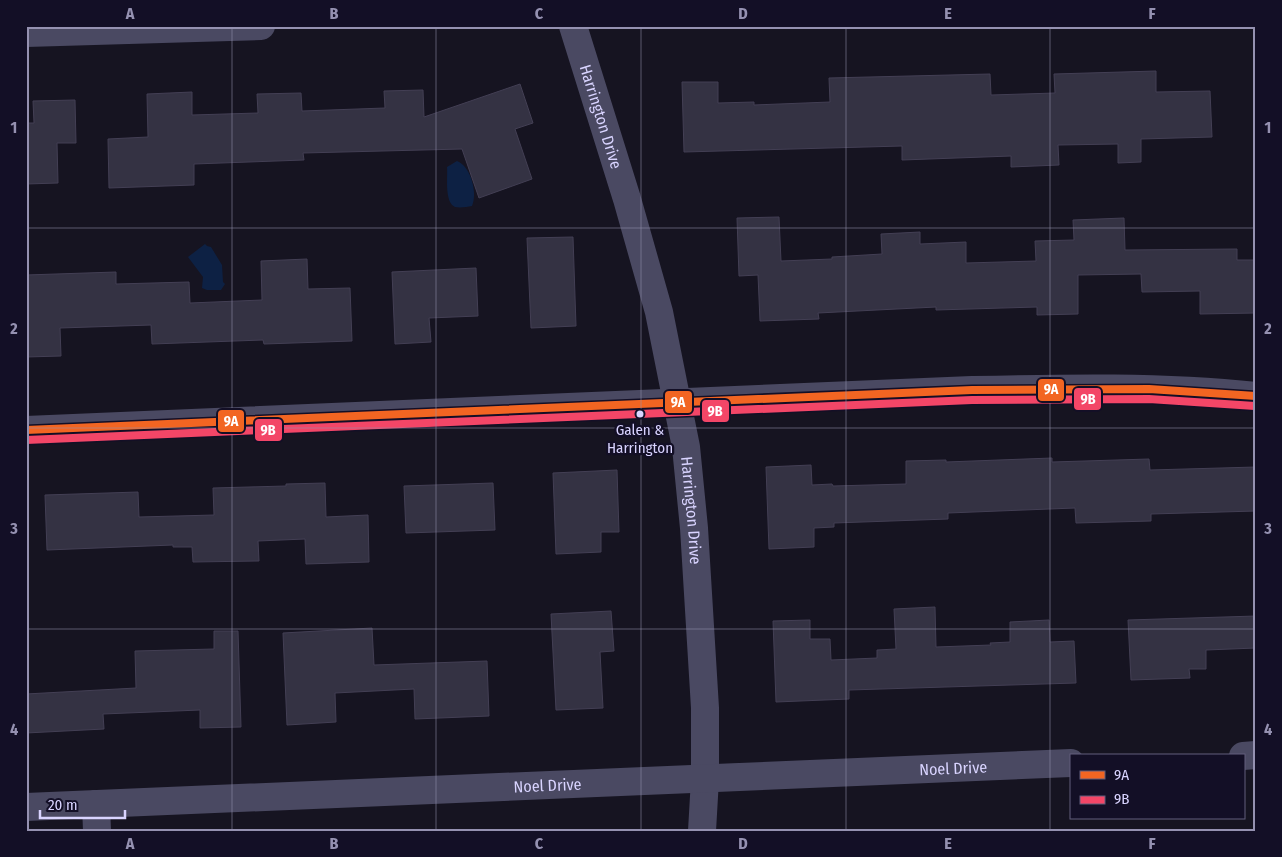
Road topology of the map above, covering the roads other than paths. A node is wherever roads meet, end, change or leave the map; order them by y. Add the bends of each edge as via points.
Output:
1 (261, 26) edge
2 (573, 26) edge
3 (26, 33) edge
4 (1256, 396) edge
5 (678, 402) junction
6 (26, 430) edge
7 (1070, 763) edge
8 (705, 779) junction
9 (26, 808) edge
10 (97, 818) edge
11 (702, 831) edge

1 - 3 street
2 - 5 street, Harrington Drive via 659,312
4 - 5 street via 1110,388
5 - 6 street
5 - 8 street, Harrington Drive via 694,528 705,708
7 - 8 street, Noel Drive
8 - 10 street, Noel Drive
8 - 11 street, Harrington Drive
9 - 10 street, Noel Drive

